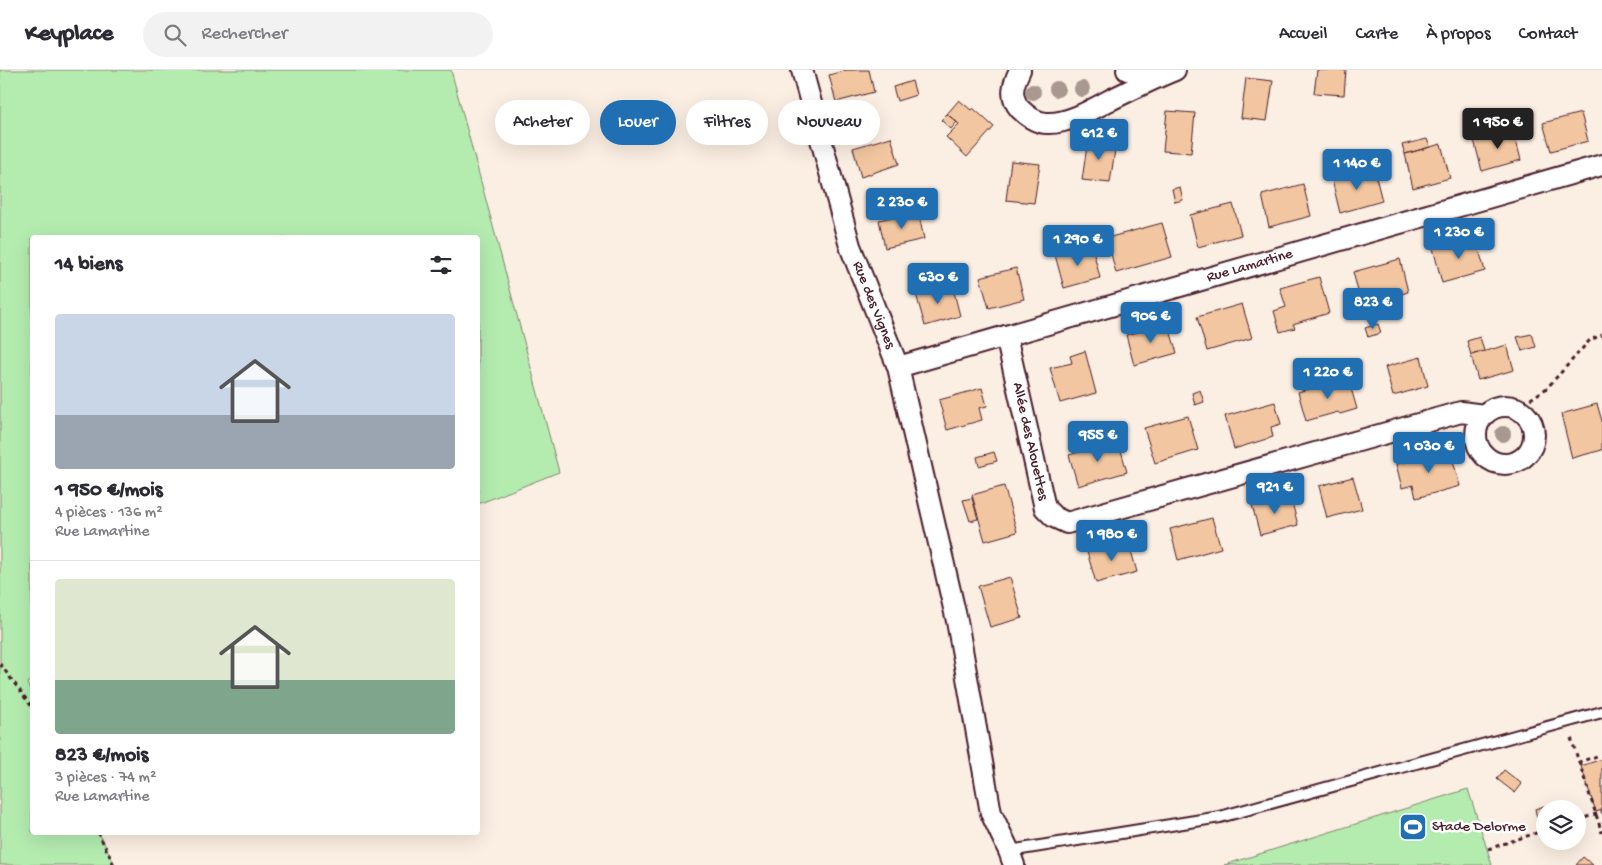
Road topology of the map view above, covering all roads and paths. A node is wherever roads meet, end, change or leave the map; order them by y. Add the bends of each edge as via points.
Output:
1 (802, 70) edge
2 (1020, 70) edge
3 (1127, 70) edge
4 (1167, 73) edge
5 (1602, 165) edge
6 (1602, 335) edge
7 (1006, 336) junction
8 (898, 367) junction
9 (1517, 408) junction
10 (1484, 415) junction
11 (0, 664) edge
12 (30, 704) edge
13 (1602, 712) edge
14 (1565, 722) junction
15 (1600, 755) dead end
16 (1579, 762) junction
17 (1602, 812) edge
18 (1596, 814) junction
19 (1586, 817) edge
20 (1536, 833) edge
21 (1602, 833) edge
22 (99, 835) edge
23 (1488, 849) dead end
24 (1011, 858) edge
25 (114, 865) edge

1 - 8 street, Rue des Vignes via 850,246
2 - 4 street via 1012,93 1017,104 1026,114 1047,124 1074,119
3 - 4 street
5 - 7 street, Rue Lamartine
6 - 9 path via 1590,340 1547,388
7 - 8 street, Rue Lamartine
7 - 10 street, Allée des Alouettes via 1045,508 1067,523 1461,412
8 - 24 street, Rue des Vignes via 957,621 991,813
9 - 10 street, Allée des Alouettes via 1499,406
9 - 10 street via 1532,421 1534,441 1524,458 1506,464 1496,463 1480,451 1476,432
11 - 12 path
13 - 14 lane
14 - 16 path
14 - 24 lane via 1220,817
15 - 16 path
16 - 18 path
17 - 18 path
18 - 19 path
18 - 21 path
20 - 23 path
22 - 25 path

